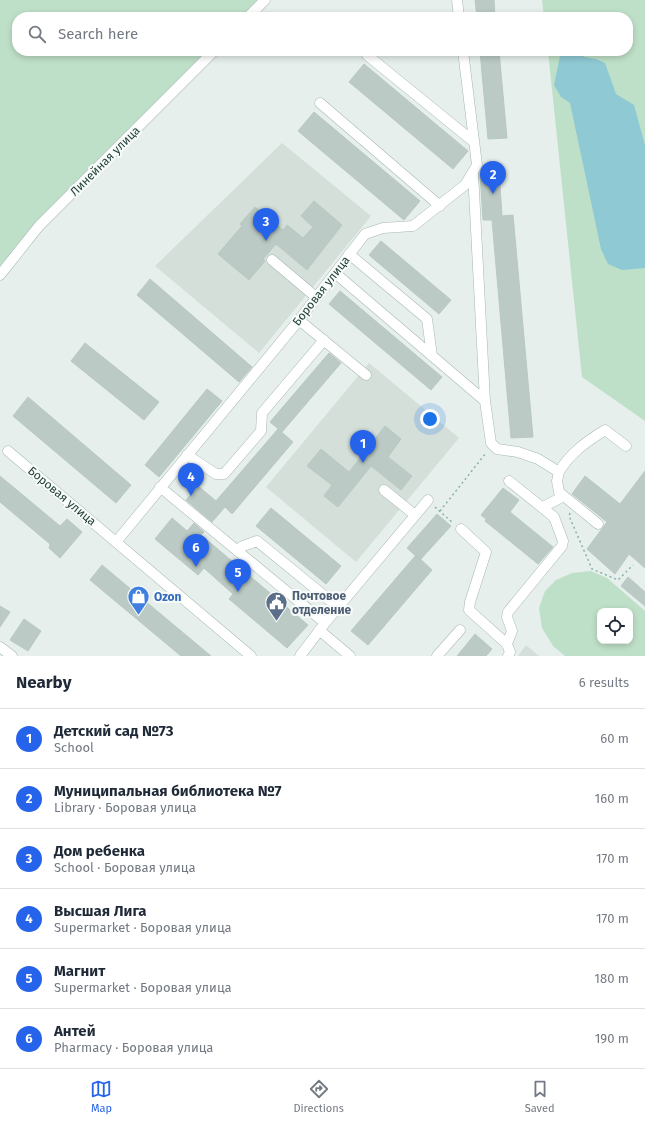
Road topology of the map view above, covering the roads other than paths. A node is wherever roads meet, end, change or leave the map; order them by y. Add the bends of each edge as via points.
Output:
1 (265, 0) edge
2 (457, 0) edge
3 (253, 12) edge
4 (458, 12) edge
5 (209, 56) edge
6 (368, 56) edge
7 (464, 56) edge
8 (320, 104) dead end
9 (474, 142) junction
10 (473, 172) junction
11 (440, 206) junction
12 (349, 254) junction
13 (272, 260) dead end
14 (335, 273) junction
15 (0, 275) edge
16 (316, 298) junction
17 (299, 320) junction
18 (324, 340) junction
19 (432, 356) junction
20 (366, 375) dead end
21 (485, 401) junction
22 (626, 446) dead end
23 (8, 451) dead end
24 (187, 455) junction
25 (559, 472) junction
26 (509, 480) dead end
27 (160, 487) junction
28 (384, 490) dead end
29 (564, 496) junction
30 (428, 500) road end
31 (542, 507) junction
32 (415, 515) junction
33 (598, 524) dead end
34 (460, 529) road end
35 (116, 542) junction
36 (237, 550) junction
37 (338, 607) junction
38 (322, 627) junction
39 (460, 630) dead end
40 (507, 644) junction
41 (0, 647) edge
42 (12, 656) edge
43 (252, 656) edge
44 (300, 656) edge
45 (350, 656) edge
46 (437, 656) edge
47 (508, 656) edge

1 - 3 street
2 - 4 street
5 - 15 street, Линейная улица via 39,226
6 - 9 street
7 - 9 street, Боровая улица
8 - 11 street
9 - 10 street, Боровая улица via 477,165
10 - 11 street, Боровая улица via 465,185
10 - 21 street
11 - 12 street, Боровая улица via 413,226 382,228 365,234
12 - 14 street, Боровая улица
12 - 19 street via 426,319
13 - 16 street
14 - 16 street, Боровая улица
14 - 19 street
16 - 17 street, Боровая улица
17 - 18 street
17 - 24 street, Боровая улица
18 - 20 street
18 - 24 street via 262,413 261,431 224,474 216,474
19 - 21 street
21 - 25 street via 492,446 538,459
22 - 25 street via 605,430 583,444 564,463
23 - 35 street, Боровая улица
24 - 27 street, Боровая улица
25 - 29 street via 557,488
26 - 31 street
27 - 35 street, Боровая улица
27 - 36 street
28 - 32 street
29 - 31 street
29 - 33 street
30 - 32 street
31 - 40 street via 554,518 563,544 508,612 506,617 512,631
32 - 37 street
34 - 40 street via 486,552 469,610
35 - 43 street, Боровая улица
36 - 37 street via 257,541
36 - 38 street
37 - 38 street
38 - 44 street
38 - 45 street
39 - 46 street
40 - 47 street via 510,652
41 - 42 street

